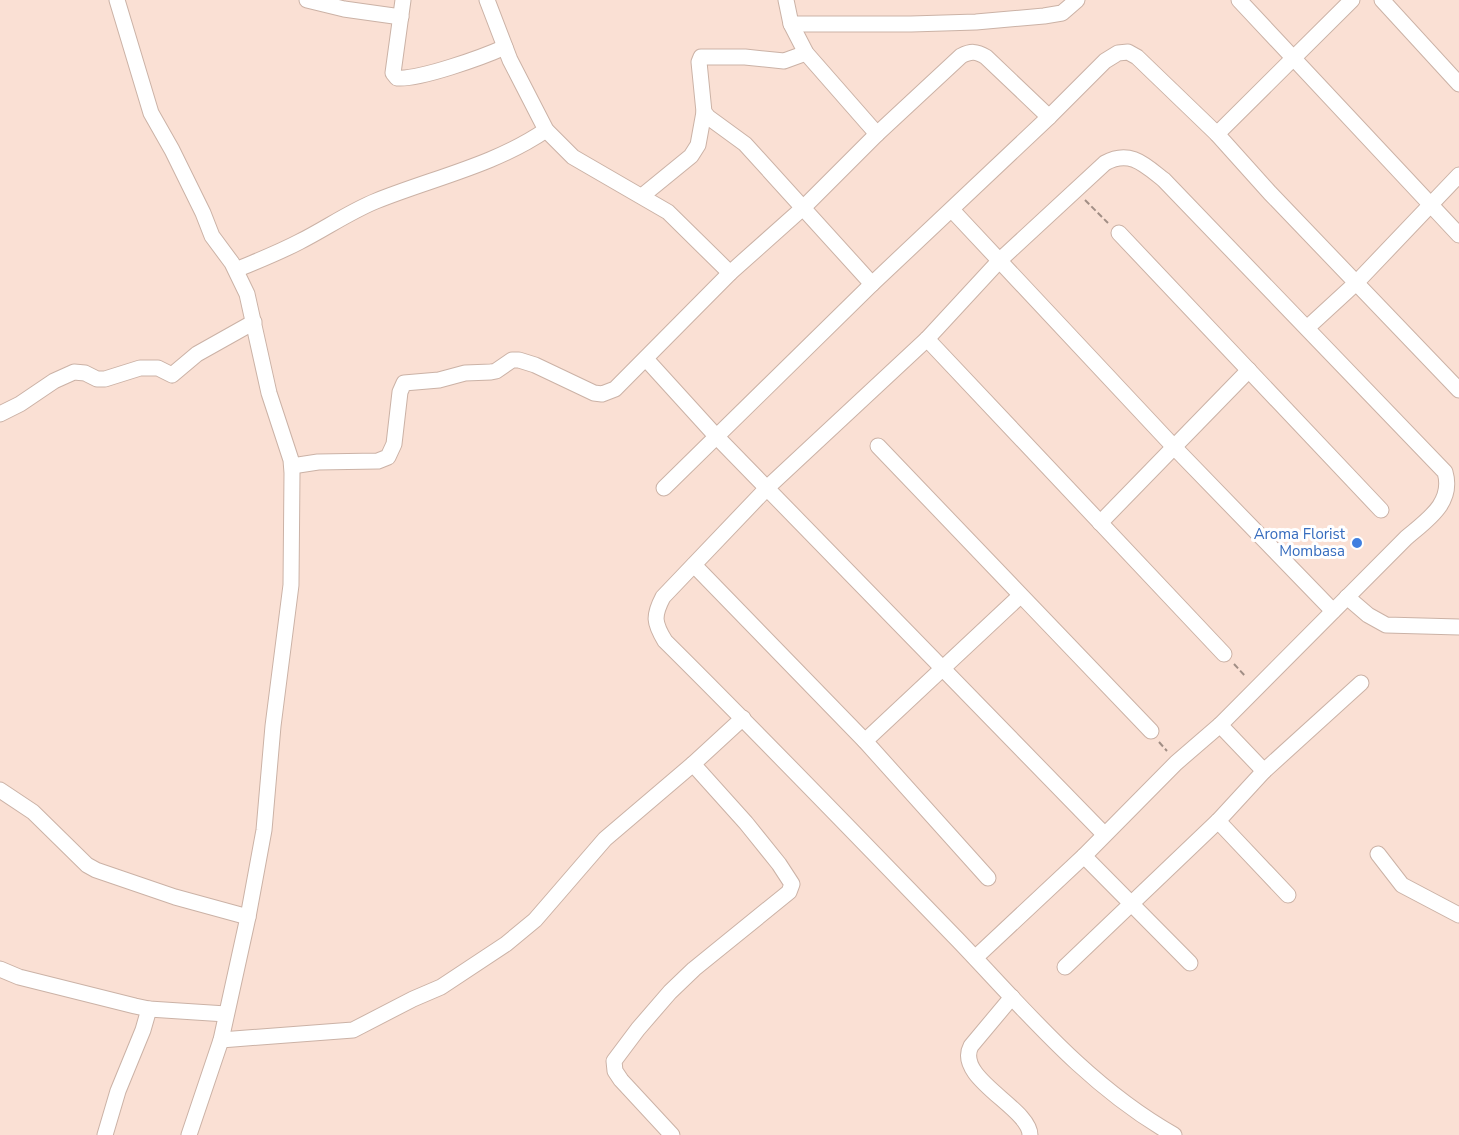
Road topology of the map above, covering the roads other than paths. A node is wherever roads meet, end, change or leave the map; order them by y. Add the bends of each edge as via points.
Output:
1 (117, 0) edge
2 (307, 0) edge
3 (403, 0) edge
4 (487, 0) edge
5 (786, 0) edge
6 (1077, 0) edge
7 (1239, 0) edge
8 (1352, 0) edge
9 (1382, 0) edge
10 (401, 17) junction
11 (791, 24) junction
12 (505, 47) junction
13 (806, 53) junction
14 (1294, 59) junction
15 (1459, 84) edge
16 (704, 112) junction
17 (1049, 117) junction
18 (546, 130) junction
19 (877, 134) junction
20 (1217, 134) junction
21 (1459, 175) edge
22 (642, 196) junction
23 (1430, 206) junction
24 (804, 207) junction
25 (952, 210) junction
26 (1119, 233) road end
27 (1459, 235) edge
28 (1000, 260) junction
29 (236, 270) junction
30 (729, 273) junction
31 (1356, 283) junction
32 (872, 284) junction
33 (254, 322) junction
34 (1307, 328) junction
35 (927, 339) junction
36 (646, 359) junction
37 (1250, 370) junction
38 (1459, 390) edge
39 (0, 414) edge
40 (716, 436) junction
41 (878, 446) dead end
42 (1174, 447) junction
43 (292, 466) junction
44 (768, 487) junction
45 (664, 488) dead end
46 (1381, 510) dead end
47 (1100, 523) junction
48 (694, 565) junction
49 (1020, 596) junction
50 (1347, 597) junction
51 (1333, 611) junction
52 (1459, 627) edge
53 (1224, 654) road end
54 (944, 669) junction
55 (1361, 683) dead end
56 (743, 718) junction
57 (1220, 725) junction
58 (1151, 731) road end
59 (865, 741) junction
60 (693, 764) junction
61 (1264, 771) junction
62 (0, 790) edge
63 (1218, 821) junction
64 (1104, 834) junction
65 (1378, 854) dead end
66 (1084, 856) junction
67 (988, 878) dead end
68 (1288, 895) dead end
69 (1132, 904) junction
70 (1459, 915) edge
71 (248, 917) junction
72 (975, 958) junction
73 (1190, 963) dead end
74 (1065, 967) dead end
75 (0, 969) edge
76 (1012, 997) junction
77 (149, 1009) junction
78 (226, 1014) junction
79 (221, 1040) junction
80 (105, 1135) edge
81 (189, 1135) edge
82 (672, 1135) edge
83 (1030, 1135) edge
84 (1174, 1135) edge

1 - 29 street via 151,113 212,237
2 - 10 street
3 - 10 street
4 - 12 street
5 - 11 street
6 - 11 street via 1062,13 1044,16 933,23
7 - 14 street
8 - 14 street
9 - 15 street
10 - 12 street via 393,73 397,78 431,72
11 - 13 street
12 - 18 street
13 - 16 street via 784,61 702,57 699,62
13 - 19 street
14 - 20 street
14 - 23 street
16 - 22 street via 698,145 691,156
16 - 24 street via 745,144
17 - 19 street via 986,57 972,52 961,56
17 - 20 street via 1105,61 1128,52
17 - 25 street
18 - 22 street via 573,157
18 - 29 street via 525,145 376,201 292,246
19 - 24 street
20 - 31 street
21 - 23 street
22 - 30 street via 668,212
23 - 27 street
23 - 31 street
24 - 30 street
24 - 32 street
25 - 28 street
25 - 32 street
26 - 37 street
28 - 34 street via 1105,164 1113,159 1134,159 1164,180
28 - 35 street
28 - 42 street
29 - 33 street
30 - 36 street
31 - 34 street
31 - 38 street
32 - 40 street
33 - 39 street via 197,354 172,375 158,368 140,368 105,379 74,372
33 - 43 street via 269,393
34 - 50 street via 1444,472 1447,480 1445,495 1435,514
35 - 44 street
35 - 47 street
36 - 40 street
36 - 43 street via 615,389 602,394 519,360 491,372 404,383 394,444 388,457 378,461
37 - 42 street
37 - 46 street
40 - 44 street
40 - 45 street
41 - 49 street
42 - 47 street
42 - 51 street
43 - 71 street via 291,585 264,830
44 - 48 street
44 - 54 street
47 - 53 street
48 - 56 street via 663,597 655,617 658,628 666,641
48 - 59 street
49 - 54 street
49 - 58 street
50 - 51 street
50 - 52 street via 1386,625
51 - 57 street
54 - 59 street
54 - 64 street
55 - 61 street
56 - 60 street
56 - 72 street
57 - 61 street
57 - 64 street
59 - 67 street
60 - 79 street via 605,839 535,920 441,987 353,1030
60 - 82 street via 746,823 792,884 789,892 670,992 614,1061 621,1080
61 - 63 street
62 - 71 street via 33,812 96,870
63 - 68 street
63 - 69 street
64 - 66 street
65 - 70 street via 1402,885
66 - 69 street
66 - 72 street
69 - 73 street
69 - 74 street
71 - 78 street
72 - 76 street
75 - 77 street
76 - 83 street via 971,1046 968,1059 989,1088 1029,1125
76 - 84 street via 1089,1075 1133,1110
77 - 78 street
77 - 80 street
78 - 79 street
79 - 81 street

